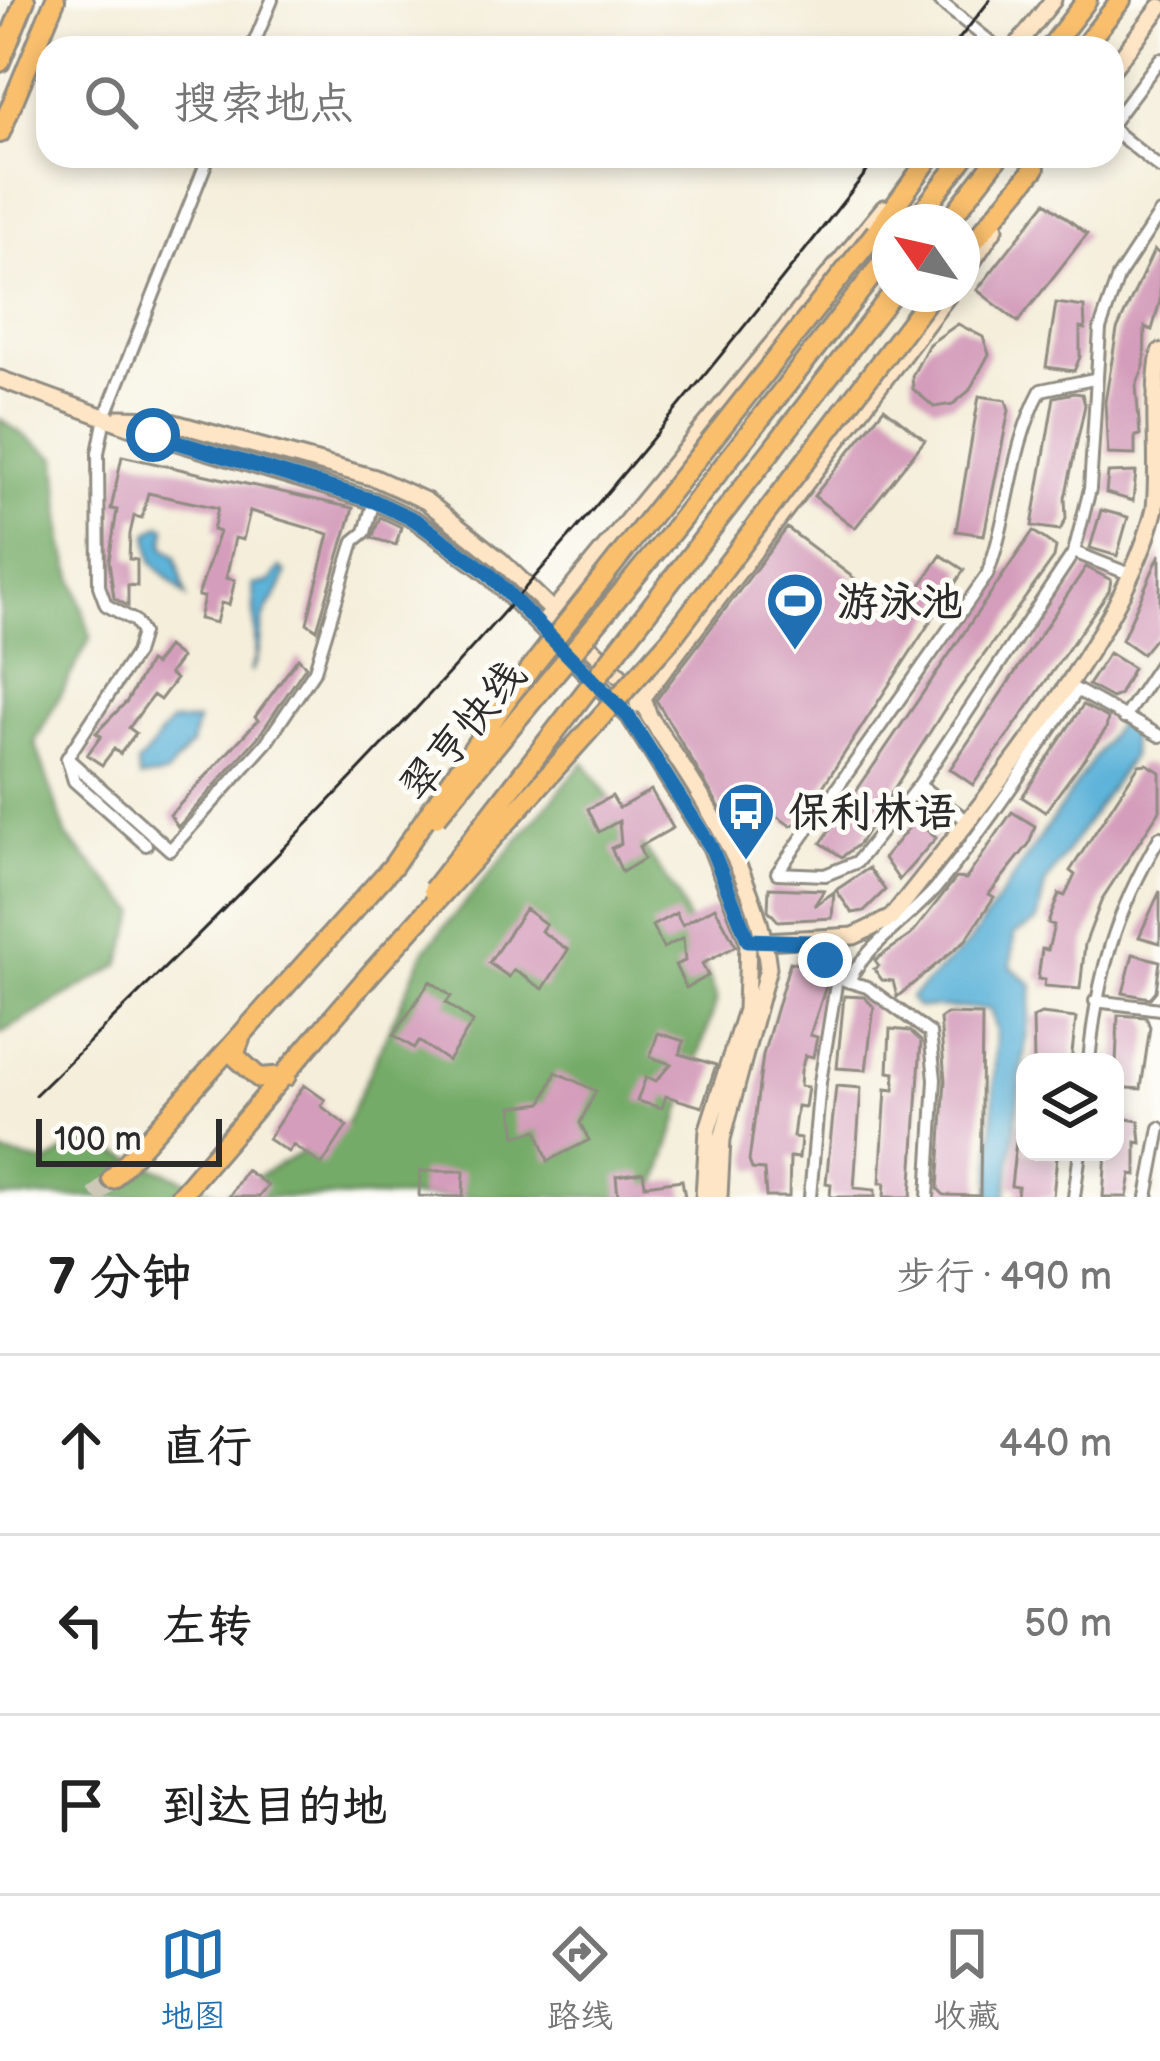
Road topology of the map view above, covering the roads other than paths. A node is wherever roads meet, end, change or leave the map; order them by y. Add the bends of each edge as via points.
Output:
1 (25, 0) edge
2 (55, 0) edge
3 (272, 0) edge
4 (938, 0) edge
5 (1053, 0) edge
6 (1087, 0) edge
7 (1120, 0) edge
8 (1160, 7) edge
9 (40, 36) edge
10 (258, 36) edge
11 (983, 36) edge
12 (1025, 36) edge
13 (1059, 36) edge
14 (1092, 36) edge
15 (36, 46) edge
16 (3, 54) edge
17 (1124, 54) edge
18 (1160, 59) edge
19 (1124, 109) edge
20 (0, 134) edge
21 (1124, 136) edge
22 (204, 168) edge
23 (920, 168) edge
24 (921, 168) edge
25 (956, 168) edge
26 (990, 168) edge
27 (1035, 168) edge
28 (1036, 168) edge
29 (1160, 168) edge
30 (928, 204) edge
31 (962, 204) edge
32 (1160, 213) edge
33 (980, 234) edge
34 (980, 250) edge
35 (872, 276) edge
36 (878, 312) edge
37 (918, 312) edge
38 (936, 312) edge
39 (1160, 352) edge
40 (1094, 379) junction
41 (0, 380) edge
42 (105, 417) junction
43 (374, 501) junction
44 (1073, 552) junction
45 (1132, 575) junction
46 (546, 619) junction
47 (1160, 664) edge
48 (1071, 687) junction
49 (643, 698) junction
50 (628, 716) junction
51 (1124, 718) junction
52 (1160, 736) edge
53 (67, 758) junction
54 (919, 785) junction
55 (968, 820) junction
56 (1160, 837) edge
57 (146, 845) dead end
58 (394, 866) junction
59 (757, 941) junction
60 (810, 942) junction
61 (373, 971) junction
62 (843, 980) junction
63 (1096, 1001) junction
64 (1160, 1009) edge
65 (242, 1035) junction
66 (1090, 1053) edge
67 (286, 1076) junction
68 (1160, 1128) edge
69 (1079, 1161) edge
70 (112, 1179) tunnel mouth
71 (178, 1197) edge
72 (704, 1197) edge
73 (719, 1197) edge
74 (810, 1197) edge
75 (928, 1197) edge
76 (1073, 1197) edge
77 (1147, 1197) edge

1 - 16 highway
2 - 9 highway
3 - 10 street
4 - 11 street
5 - 12 street
6 - 13 highway
7 - 14 highway
8 - 17 street
15 - 20 highway
18 - 19 street
21 - 29 street
22 - 42 street
23 - 46 street
24 - 58 highway, bridge via 509,696
25 - 30 highway
26 - 31 highway
27 - 33 highway
28 - 34 street
32 - 40 street via 1106,308
35 - 58 highway, 翠亨快线, bridge
36 - 61 highway, 翠亨快线, bridge
37 - 61 highway, bridge via 670,640
38 - 49 street
39 - 45 street via 1156,506
40 - 44 street via 1090,489
40 - 54 street via 1041,390 1028,413 987,575 777,873 825,875 857,862
41 - 42 street
42 - 43 street
42 - 46 street via 160,419 400,487 470,533
42 - 53 street via 99,586 106,605 142,633
43 - 46 street via 452,544
43 - 53 street via 315,670 266,743 170,850
44 - 45 street
44 - 54 street
45 - 48 street
46 - 49 street
46 - 50 street
47 - 51 street
48 - 51 street
48 - 55 street
48 - 62 street via 988,824 901,928
49 - 50 street
49 - 59 street via 731,852
50 - 59 street via 711,847
51 - 52 street
53 - 57 street via 74,781
54 - 55 street
55 - 60 street via 892,918 854,936
56 - 63 street via 1106,949
58 - 65 highway, 翠亨快线
59 - 60 street
59 - 72 street via 746,1010 709,1129
59 - 73 street via 768,968 722,1139
60 - 62 street
61 - 67 highway, 翠亨快线
62 - 74 street via 820,1082
62 - 75 street via 910,1013 930,1033
63 - 64 street
63 - 66 street
65 - 67 highway via 234,1055 244,1067 259,1078
65 - 70 highway, 翠亨快线
67 - 71 highway, 翠亨快线
68 - 77 street
69 - 76 street

